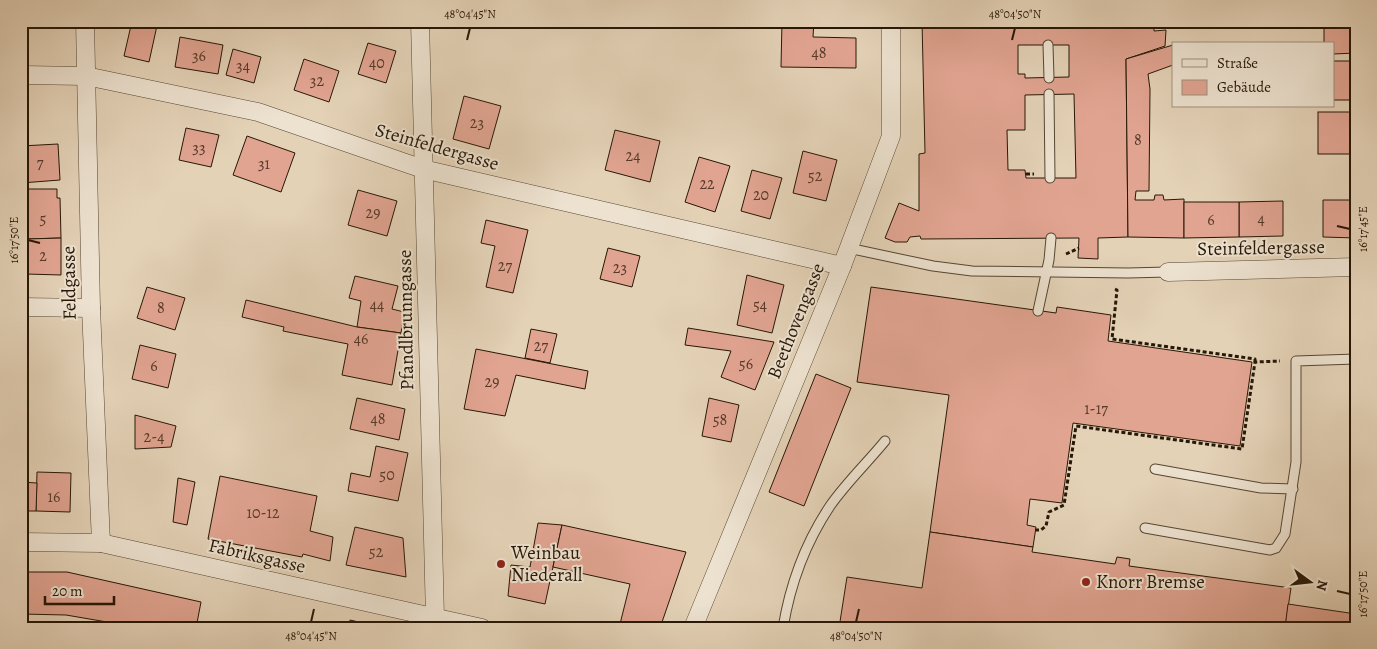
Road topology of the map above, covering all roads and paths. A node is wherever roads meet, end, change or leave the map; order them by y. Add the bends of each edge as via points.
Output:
1 (84, 21) edge
2 (420, 21) edge
3 (891, 21) edge
4 (1048, 45) dead end
5 (21, 75) edge
6 (86, 76) junction
7 (1049, 78) dead end
8 (1049, 94) dead end
9 (423, 170) junction
10 (1050, 178) dead end
11 (1050, 238) dead end
12 (848, 248) junction
13 (1079, 248) dead end
14 (842, 266) junction
15 (1356, 267) edge
16 (1046, 272) junction
17 (1059, 272) junction
18 (1168, 272) joint
19 (1108, 288) dead end
20 (21, 307) edge
21 (90, 308) junction
22 (1038, 311) dead end
23 (1356, 359) edge
24 (1296, 361) junction
25 (1255, 362) junction
26 (885, 442) dead end
27 (1155, 469) dead end
28 (1293, 489) junction
29 (1145, 528) dead end
30 (1035, 530) dead end
31 (21, 542) edge
32 (101, 543) junction
33 (435, 618) junction
34 (482, 628) edge
35 (693, 628) edge
36 (783, 628) edge

1 - 6 street, Feldgasse
2 - 9 street, Pfandlbrunngasse
3 - 12 street, Beethovengasse via 891,136
4 - 7 lane
5 - 6 street, Steinfeldergasse
6 - 9 street, Steinfeldergasse via 258,112
6 - 21 street, Feldgasse
8 - 10 lane
9 - 14 street, Steinfeldergasse
9 - 33 street, Pfandlbrunngasse
11 - 16 lane
12 - 14 street, Beethovengasse
12 - 16 lane via 972,271
13 - 17 path via 1065,254
14 - 35 street, Beethovengasse
15 - 18 street, Steinfeldergasse
16 - 17 lane
16 - 22 lane
17 - 18 lane
19 - 25 path via 1117,290 1112,338 1255,359
20 - 21 street
21 - 32 street, Feldgasse
23 - 24 lane
24 - 25 path
24 - 28 lane
25 - 30 path via 1242,450 1076,426 1064,505 1048,512 1046,526
26 - 36 lane via 830,506 806,547
27 - 28 lane via 1261,488
28 - 29 lane via 1285,534 1276,548 1270,550
31 - 32 street, Fabriksgasse
32 - 33 street, Fabriksgasse
33 - 34 street, Fabriksgasse

